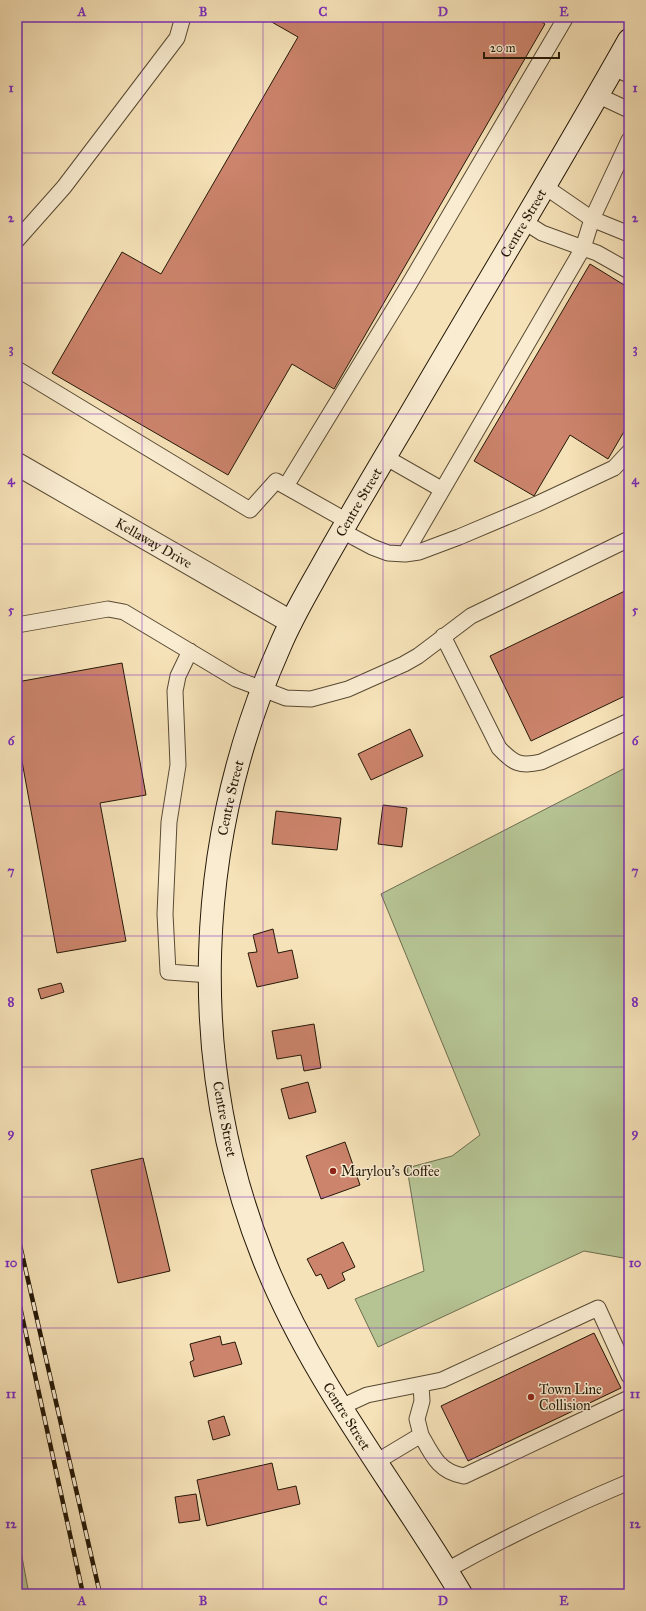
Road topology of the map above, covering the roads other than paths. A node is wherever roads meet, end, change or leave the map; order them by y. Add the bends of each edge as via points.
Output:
1 (183, 17) edge
2 (566, 17) edge
3 (629, 40) edge
4 (621, 72) edge
5 (597, 96) junction
6 (629, 110) edge
7 (629, 140) edge
8 (544, 186) junction
9 (592, 219) junction
10 (523, 221) junction
11 (629, 234) edge
12 (17, 240) edge
13 (583, 248) junction
14 (629, 271) edge
15 (17, 369) edge
16 (629, 452) edge
17 (385, 457) junction
18 (17, 464) edge
19 (286, 486) junction
20 (442, 489) junction
21 (345, 526) junction
22 (629, 539) edge
23 (405, 554) junction
24 (291, 622) junction
25 (17, 625) edge
26 (443, 636) junction
27 (190, 651) junction
28 (262, 690) junction
29 (629, 721) edge
30 (210, 976) junction
31 (629, 1376) edge
32 (421, 1385) junction
33 (629, 1398) edge
34 (341, 1406) junction
35 (421, 1435) junction
36 (376, 1462) junction
37 (629, 1482) edge
38 (447, 1570) junction
39 (461, 1594) edge

1 - 12 lane via 177,38 64,188
2 - 19 lane
3 - 4 main road, Centre Street
4 - 5 main road, Centre Street
5 - 6 lane
5 - 8 main road, Centre Street
7 - 9 lane
8 - 9 lane
8 - 10 main road, Centre Street
9 - 11 lane
9 - 13 lane
10 - 13 lane via 542,233
10 - 17 main road, Centre Street
13 - 14 lane
13 - 20 lane
15 - 19 lane via 250,510 276,481
16 - 23 lane via 614,468 544,501 419,552
17 - 20 lane
17 - 21 main road, Centre Street
18 - 24 main road, Kellaway Drive
19 - 21 lane
20 - 23 lane
21 - 23 lane via 372,547 388,553
21 - 24 main road, Centre Street
22 - 26 lane via 471,616
24 - 28 main road, Centre Street
25 - 27 lane via 108,609 116,610 124,612
26 - 28 lane via 404,664 348,689 311,699 286,698
26 - 29 lane via 499,748 518,764 541,762
27 - 28 lane via 222,672
27 - 30 lane via 178,676 176,691 178,765 169,822 165,914 168,972
28 - 30 main road, Centre Street via 238,758 222,826 211,916
30 - 34 main road, Centre Street via 213,1042 220,1100 244,1203 262,1256 285,1309
31 - 32 lane via 598,1308 442,1380
32 - 34 lane via 367,1395
32 - 35 lane via 422,1401 417,1419
33 - 35 lane via 464,1476 454,1475 435,1460
34 - 36 main road, Centre Street
35 - 36 lane
36 - 38 main road, Centre Street
37 - 38 lane via 573,1506
38 - 39 main road, Centre Street

